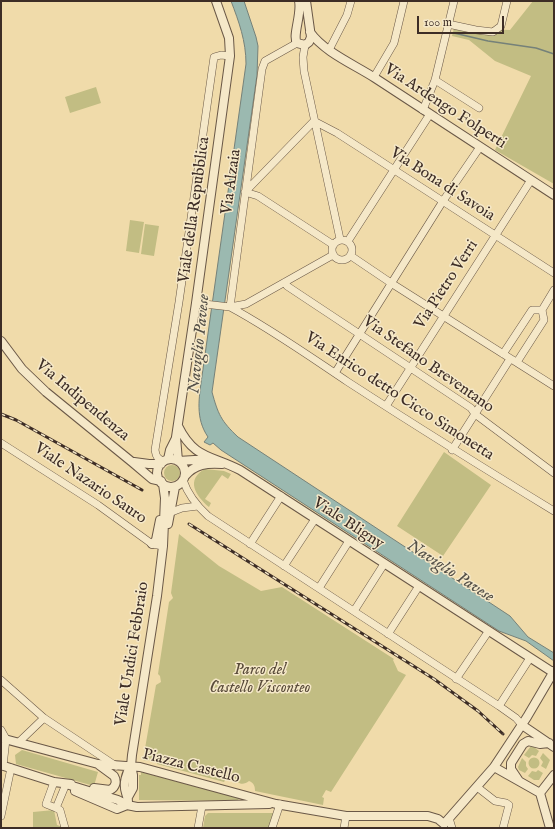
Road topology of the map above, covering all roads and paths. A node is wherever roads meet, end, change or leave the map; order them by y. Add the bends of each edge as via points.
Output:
1 (216, 1) edge
2 (299, 1) edge
3 (306, 1) edge
4 (351, 1) edge
5 (404, 1) edge
6 (454, 1) edge
7 (507, 1) edge
8 (448, 24) junction
9 (310, 32) junction
10 (302, 43) junction
11 (320, 44) junction
12 (329, 50) junction
13 (230, 56) junction
14 (374, 77) junction
15 (435, 80) junction
16 (479, 108) dead end
17 (426, 112) junction
18 (314, 121) junction
19 (480, 147) junction
20 (394, 170) junction
21 (531, 180) junction
22 (245, 192) junction
23 (554, 195) edge
24 (443, 201) junction
25 (495, 235) junction
26 (344, 240) junction
27 (332, 244) junction
28 (333, 255) junction
29 (351, 256) junction
30 (554, 273) edge
31 (285, 282) junction
32 (391, 283) junction
33 (554, 290) edge
34 (196, 303) junction
35 (227, 307) junction
36 (542, 310) junction
37 (443, 316) junction
38 (359, 333) junction
39 (1, 340) edge
40 (503, 354) junction
41 (510, 359) junction
42 (517, 362) junction
43 (410, 368) junction
44 (335, 373) junction
45 (554, 386) edge
46 (386, 406) junction
47 (475, 414) junction
48 (178, 425) junction
49 (176, 437) junction
50 (1, 443) edge
51 (452, 450) junction
52 (214, 459) junction
53 (164, 461) junction
54 (178, 461) junction
55 (132, 462) junction
56 (229, 464) junction
57 (554, 473) edge
58 (184, 478) junction
59 (162, 482) junction
60 (175, 487) junction
61 (281, 496) junction
62 (198, 506) junction
63 (167, 511) junction
64 (554, 511) edge
65 (315, 519) junction
66 (349, 541) junction
67 (152, 544) junction
68 (250, 544) junction
69 (163, 546) junction
70 (384, 564) junction
71 (284, 566) junction
72 (419, 586) junction
73 (319, 588) junction
74 (354, 611) junction
75 (488, 632) junction
76 (388, 634) junction
77 (530, 658) junction
78 (554, 673) edge
79 (456, 679) junction
80 (1, 680) edge
81 (499, 706) junction
82 (44, 718) junction
83 (522, 725) junction
84 (1, 730) edge
85 (4, 739) edge
86 (19, 742) junction
87 (552, 745) edge
88 (98, 764) junction
89 (5, 766) edge
90 (116, 766) junction
91 (131, 766) junction
92 (494, 767) junction
93 (554, 776) edge
94 (519, 781) junction
95 (54, 782) junction
96 (66, 784) junction
97 (477, 787) junction
98 (540, 793) junction
99 (244, 795) junction
100 (128, 801) junction
101 (278, 804) junction
102 (202, 806) junction
103 (241, 806) junction
104 (56, 808) junction
105 (1, 816) edge
106 (346, 816) junction
107 (444, 824) edge
108 (65, 828) edge
109 (198, 828) edge
110 (272, 828) edge
111 (344, 828) edge
112 (452, 828) edge
113 (503, 828) edge
114 (550, 828) edge

1 - 13 street, Viale della Repubblica via 229,38
2 - 10 street via 299,20 295,34
3 - 9 street
4 - 12 street
5 - 14 street via 394,43
6 - 8 street
7 - 8 street via 501,26 494,32
8 - 15 street
9 - 10 street via 311,37
9 - 11 street, Via Ardengo Folperti
10 - 11 street, Via Ardengo Folperti
10 - 18 street via 299,57
10 - 22 street, Via Alzaia via 265,60
11 - 12 street, Via Ardengo Folperti
12 - 14 street, Via Ardengo Folperti
13 - 34 street, Viale della Repubblica
13 - 53 street via 214,57 156,450 156,457
14 - 17 street, Via Ardengo Folperti
15 - 16 street
15 - 17 street
17 - 19 street, Via Ardengo Folperti
17 - 20 street
18 - 20 street, Via Bona di Savoia
18 - 22 street
18 - 26 street
19 - 21 street, Via Ardengo Folperti
19 - 24 street
20 - 24 street, Via Bona di Savoia
20 - 26 street
21 - 23 street, Via Ardengo Folperti
21 - 25 street, Via Pietro Verri
22 - 27 street via 258,196
22 - 35 street, Via Alzaia
24 - 25 street, Via Bona di Savoia
24 - 32 street
25 - 30 street, Via Bona di Savoia
25 - 37 street, Via Pietro Verri
26 - 27 street
26 - 29 street via 352,248
27 - 28 street
28 - 29 street via 340,260
28 - 31 street
29 - 32 street
31 - 35 street via 246,304
31 - 38 street, Via Stefano Breventano via 287,286
32 - 37 street
32 - 38 street
33 - 36 street
34 - 35 street
34 - 48 street, Viale della Repubblica
35 - 44 street, Via Enrico detto Cicco Simonetta via 248,317
36 - 40 street via 532,310
36 - 42 street via 544,320
37 - 40 street
37 - 43 street, Via Pietro Verri
38 - 43 street, Via Stefano Breventano
38 - 44 street
39 - 55 street, Via Indipendenza via 22,369 46,392
40 - 41 street
41 - 42 street
41 - 47 street
42 - 45 street
43 - 46 street, Via Pietro Verri
43 - 47 street, Via Stefano Breventano via 471,408
44 - 46 street, Via Enrico detto Cicco Simonetta
46 - 51 street, Via Enrico detto Cicco Simonetta
47 - 51 street
47 - 57 street, Via Stefano Breventano
48 - 49 street, Viale della Repubblica
48 - 52 street, Viale Bligny via 195,450
49 - 53 street
49 - 54 street
50 - 67 street, Viale Nazario Sauro via 98,505
51 - 64 street, Via Enrico detto Cicco Simonetta
52 - 54 street, Viale Bligny
52 - 56 street, Viale Bligny
53 - 54 street
53 - 55 street, Via Indipendenza via 149,464
53 - 59 street via 158,472
54 - 58 street via 184,467
55 - 59 street, Via Indipendenza via 152,479
56 - 58 street via 198,466 189,471
56 - 61 street, Viale Bligny
58 - 60 street
58 - 62 street via 186,489
59 - 60 street
59 - 63 street, Viale Undici Febbraio
60 - 63 street, Viale Undici Febbraio
61 - 65 street, Viale Bligny
61 - 68 street
62 - 63 street
62 - 68 street via 208,516
63 - 67 street via 160,518 156,540
63 - 69 street, Viale Undici Febbraio via 166,541
65 - 66 street, Viale Bligny
65 - 71 street
66 - 70 street, Viale Bligny
66 - 73 street
67 - 69 street, Viale Nazario Sauro
68 - 71 street
69 - 91 street, Viale Undici Febbraio
70 - 72 street, Viale Bligny
70 - 74 street
71 - 73 street
72 - 75 street, Viale Bligny
72 - 76 street
73 - 74 street
74 - 76 street
75 - 77 street, Viale Bligny
75 - 79 street
76 - 79 street
77 - 78 street, Viale Bligny
77 - 81 street
78 - 83 street
79 - 81 street
80 - 82 street
81 - 83 street
82 - 86 street
82 - 90 street
83 - 87 street
83 - 92 street
84 - 85 street
85 - 86 street
85 - 89 street
86 - 88 street
87 - 94 street via 528,741 523,744 511,766
88 - 90 street
88 - 96 street via 114,776 116,783 113,789
89 - 95 street
89 - 105 street
90 - 91 street
91 - 99 street, Piazza Castello
91 - 100 street, Piazza Castello via 133,788
92 - 94 street
92 - 97 street
93 - 98 street
94 - 98 street
95 - 96 street
95 - 104 street via 46,804
96 - 100 street via 75,792 117,809
96 - 104 street
97 - 107 street
97 - 113 street via 495,801 509,805
98 - 114 street
99 - 101 street, Piazza Castello
99 - 103 street, Piazza Castello via 246,801
100 - 102 street, Piazza Castello via 137,807
101 - 103 street, Piazza Castello
101 - 106 street, Piazza Castello
101 - 110 street
102 - 103 street, Piazza Castello
102 - 109 street
104 - 108 street via 60,810
106 - 107 street, Piazza Castello via 428,816
106 - 111 street
107 - 112 street

